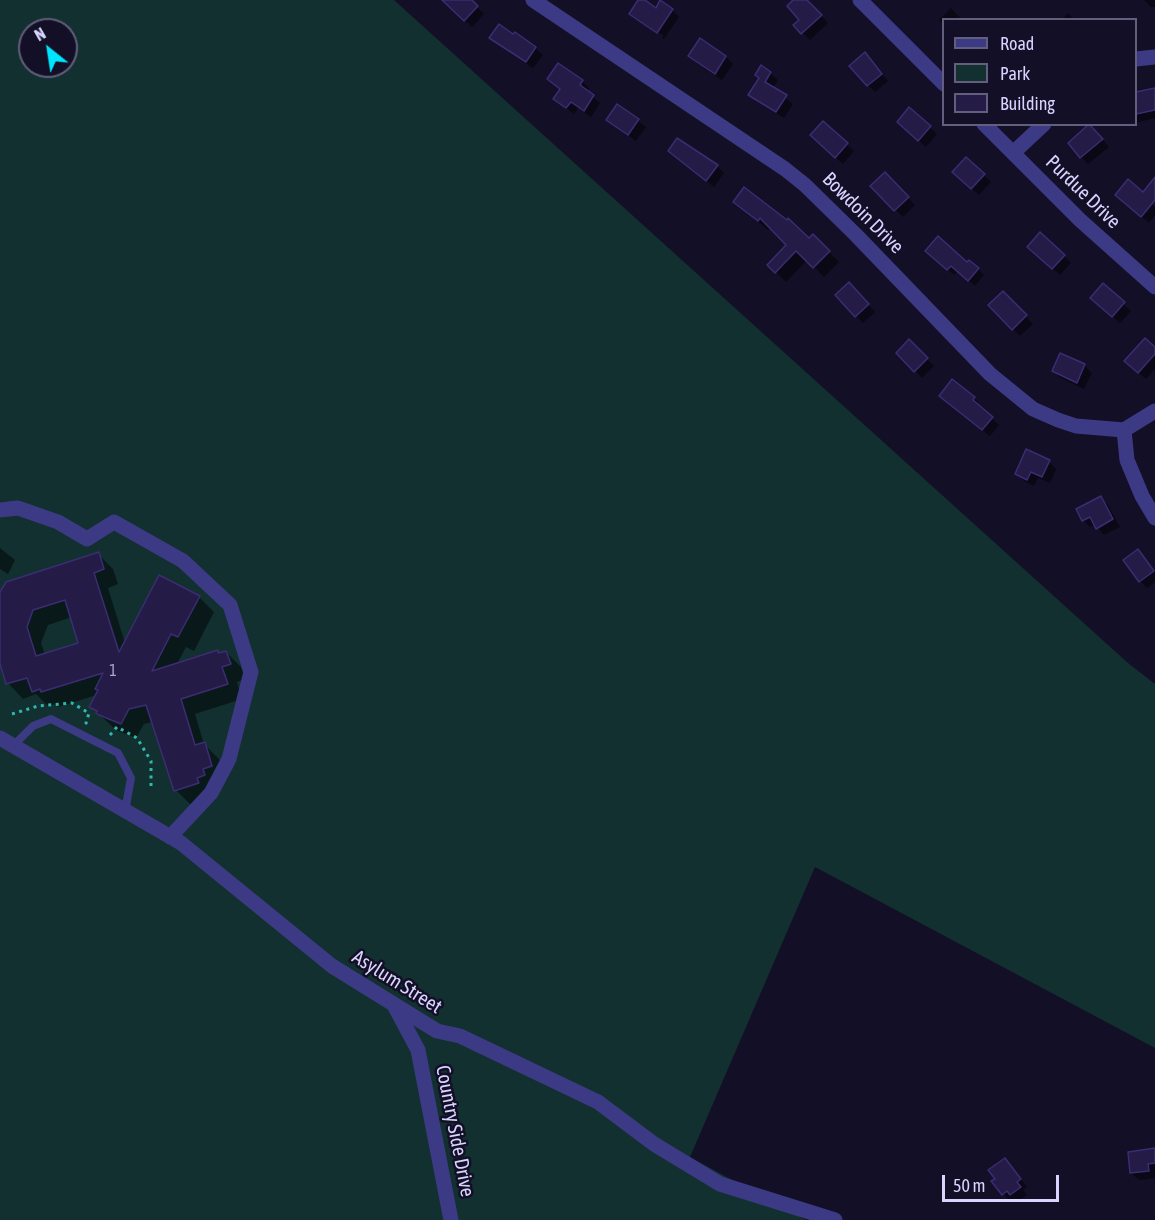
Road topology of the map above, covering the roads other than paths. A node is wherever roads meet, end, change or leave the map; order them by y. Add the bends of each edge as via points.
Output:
1 (532, 0) edge
2 (860, 0) edge
3 (1155, 57) edge
4 (1137, 58) edge
5 (942, 82) edge
6 (986, 126) edge
7 (1042, 126) edge
8 (1013, 153) junction
9 (1155, 286) edge
10 (1155, 411) edge
11 (1124, 430) junction
12 (0, 510) edge
13 (1155, 518) edge
14 (7, 742) edge
15 (125, 811) junction
16 (170, 837) junction
17 (394, 1005) junction
18 (437, 1031) junction
19 (418, 1050) junction
20 (451, 1220) edge
21 (835, 1220) edge

1 - 11 street, Bowdoin Drive via 805,185 990,374 1027,405 1086,428
2 - 5 street
3 - 4 street
6 - 8 street, Purdue Drive
7 - 8 street
8 - 9 street, Purdue Drive via 1080,220
10 - 11 street
11 - 13 street via 1127,460
12 - 16 street via 18,508 58,522 87,539 114,522 183,561 230,605 251,672 229,759 210,793
14 - 15 street, Asylum Street
14 - 15 lane via 51,718 118,753 131,778
15 - 16 street, Asylum Street
16 - 17 street, Asylum Street via 332,966
17 - 18 street, Asylum Street
17 - 19 street, Country Side Drive
18 - 19 street, Country Side Drive via 421,1041
18 - 21 street, Asylum Street via 469,1040 598,1102 654,1144 720,1184
19 - 20 street, Country Side Drive

